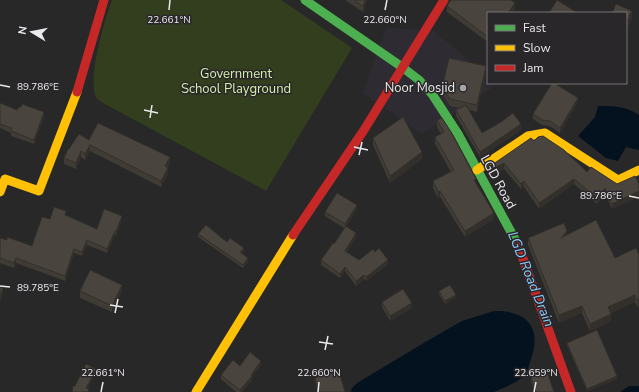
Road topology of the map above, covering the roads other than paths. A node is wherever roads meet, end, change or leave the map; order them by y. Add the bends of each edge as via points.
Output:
1 (104, 0) edge
2 (305, 0) edge
3 (444, 0) edge
4 (402, 67) junction
5 (477, 170) junction
6 (639, 170) edge
7 (0, 192) edge
8 (196, 392) edge
9 (572, 392) edge

1 - 7 street via 78,88 39,191 5,180
2 - 4 street, LGD Road
3 - 4 street
4 - 5 street, LGD Road via 432,94
4 - 8 street via 364,130 299,225
5 - 6 street via 528,136 545,133 618,180
5 - 9 street, LGD Road via 520,248

